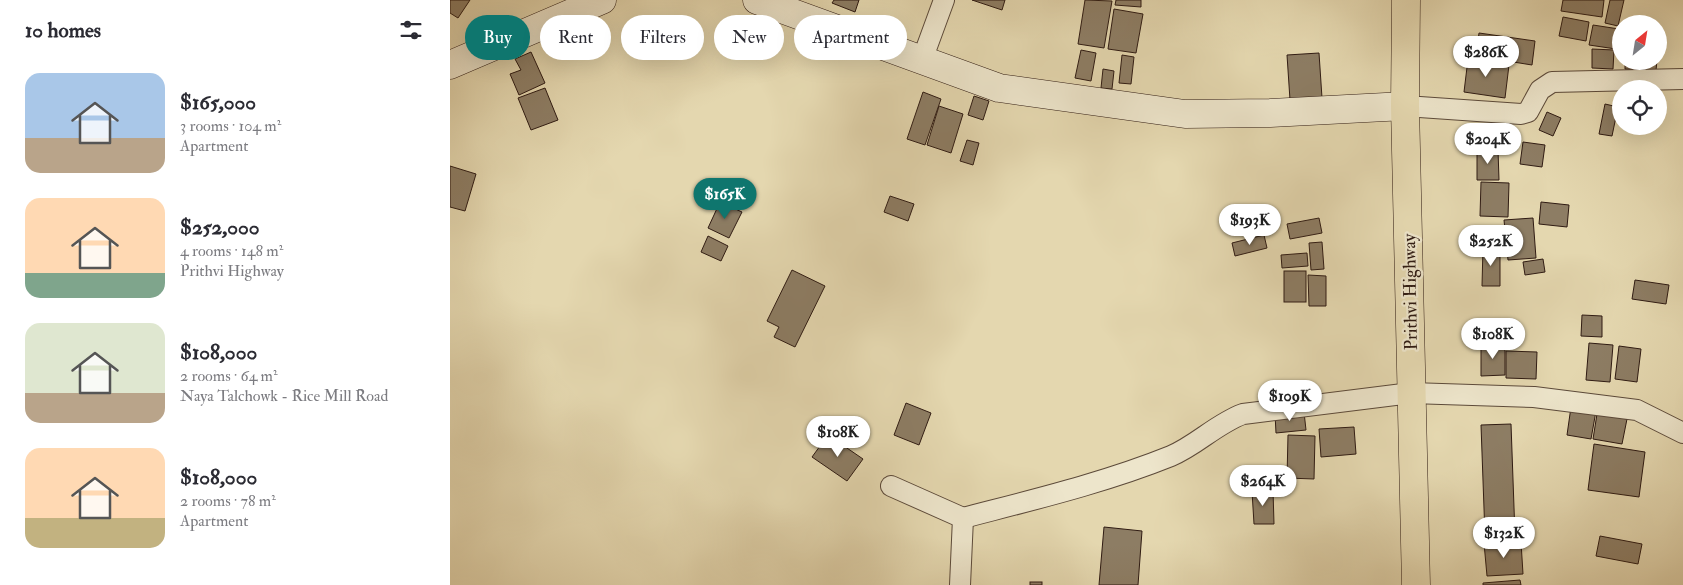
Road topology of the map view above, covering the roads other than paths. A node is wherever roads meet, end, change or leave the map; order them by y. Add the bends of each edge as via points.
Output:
1 (602, 0) edge
2 (757, 0) edge
3 (944, 0) edge
4 (1406, 0) edge
5 (922, 60) junction
6 (450, 65) edge
7 (1683, 79) edge
8 (1404, 106) junction
9 (1411, 393) junction
10 (1683, 433) edge
11 (891, 486) dead end
12 (963, 518) junction
13 (960, 585) edge
14 (1416, 585) edge

1 - 6 main road
2 - 5 main road
3 - 5 street
4 - 8 highway, Prithvi Highway
5 - 8 main road via 999,88 1185,114
7 - 8 street via 1552,82 1540,90 1528,112 1521,114
8 - 9 highway, Prithvi Highway
9 - 10 street via 1534,397 1637,410
9 - 12 street via 1243,414 1225,420 1198,442 1171,455 1062,492
9 - 14 highway, Prithvi Highway
11 - 12 street
12 - 13 street

